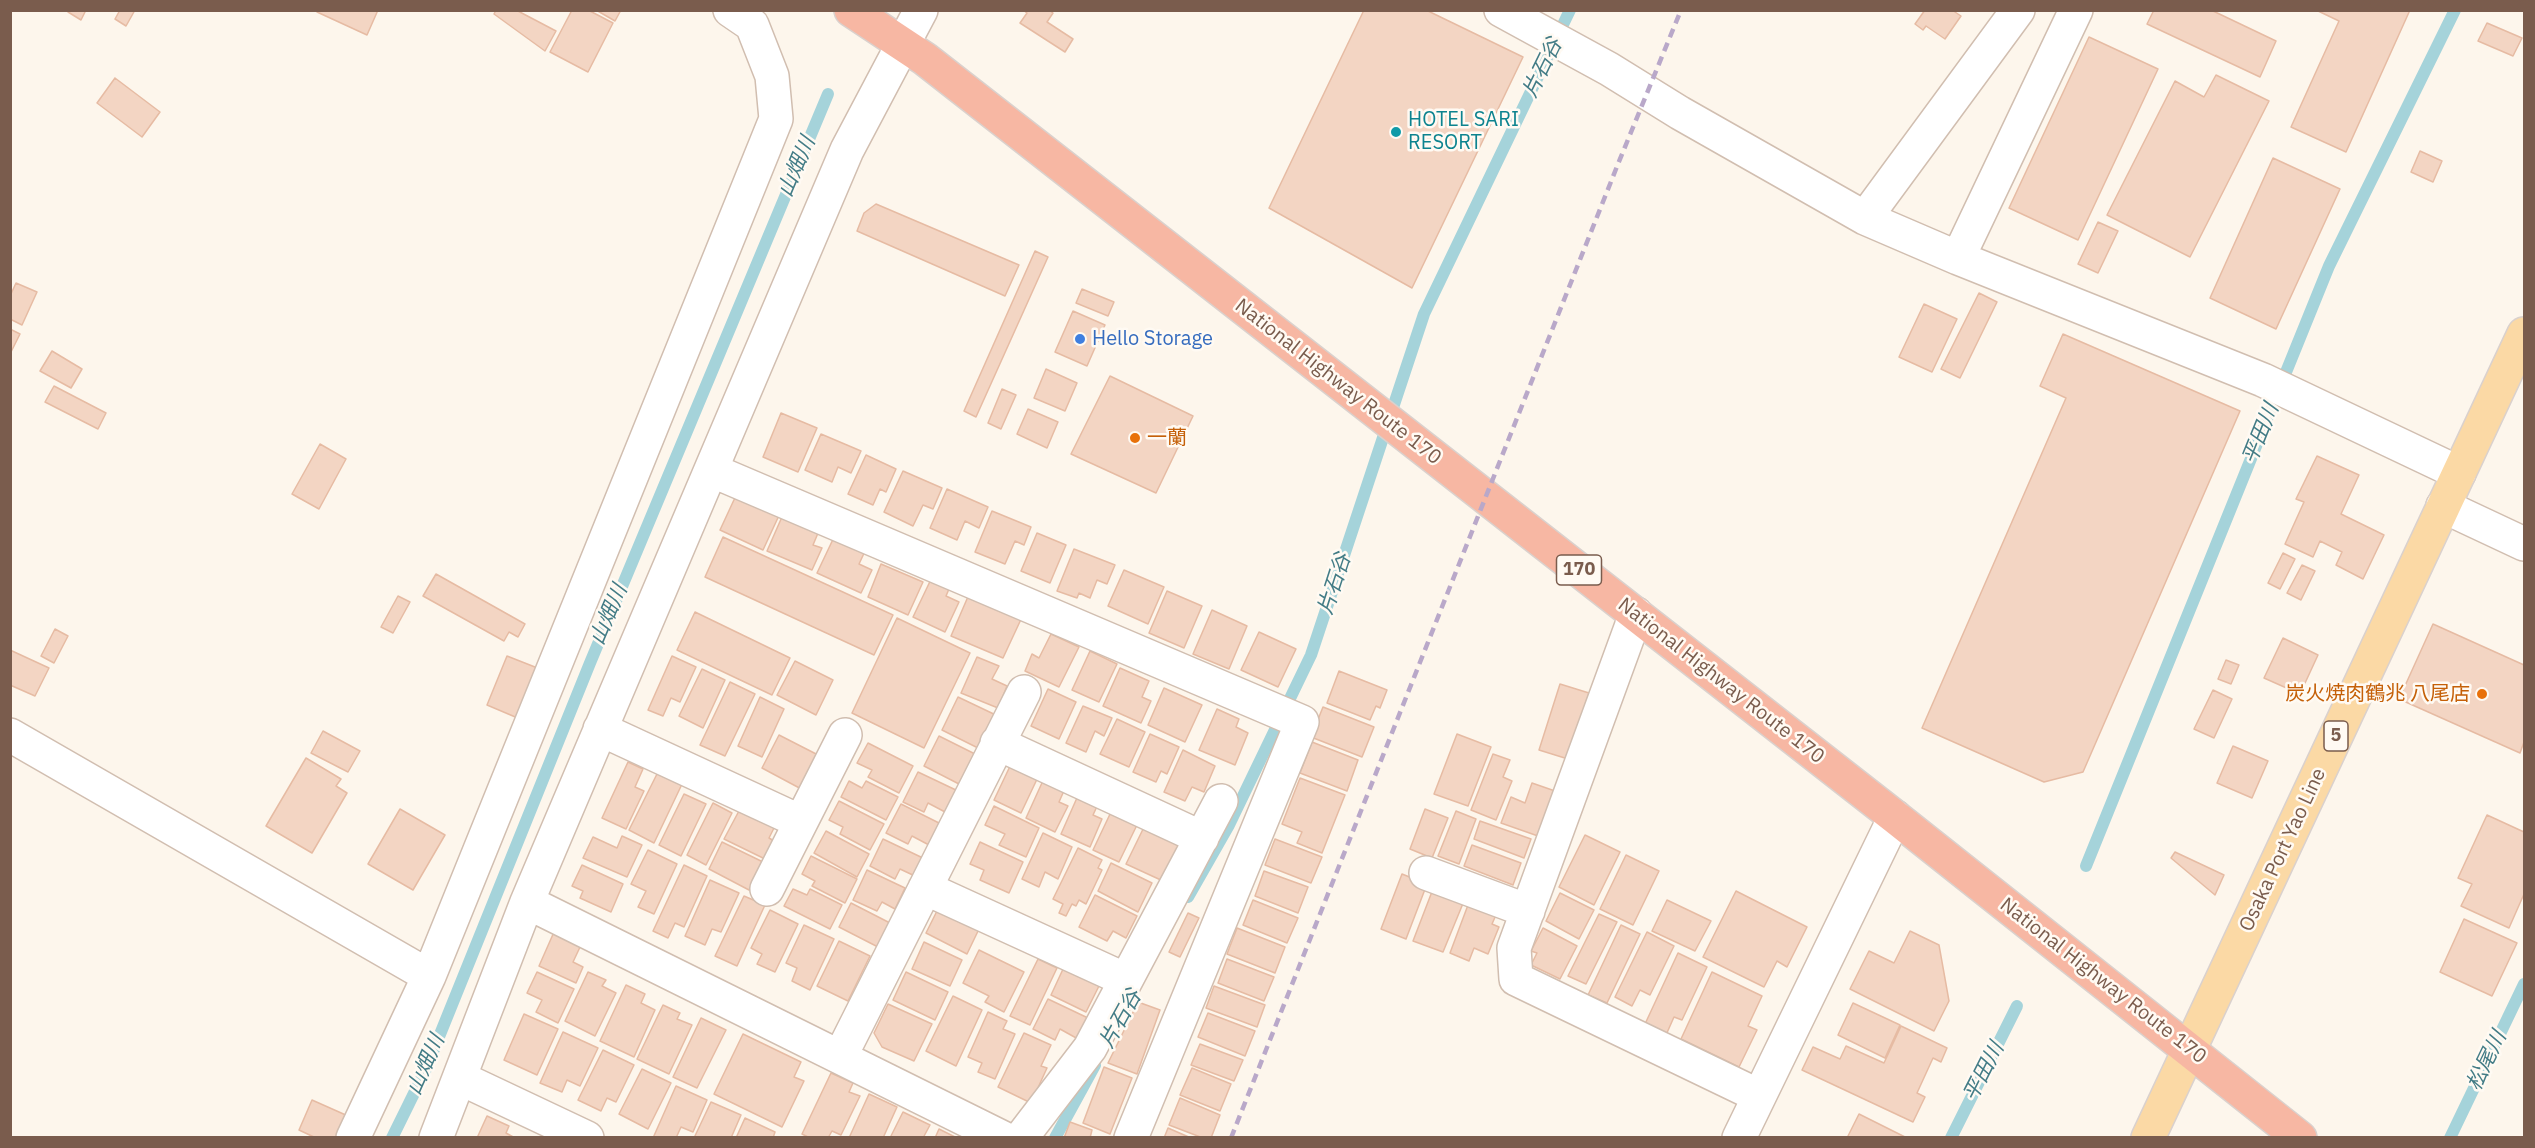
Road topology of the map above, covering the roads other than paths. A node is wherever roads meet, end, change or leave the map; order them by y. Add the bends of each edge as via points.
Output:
1 (730, 10) edge
2 (851, 10) edge
3 (921, 10) edge
4 (1501, 10) edge
5 (2018, 10) edge
6 (2076, 10) edge
7 (902, 43) junction
8 (1865, 218) junction
9 (1958, 258) junction
10 (2524, 334) edge
11 (711, 470) junction
12 (2459, 473) junction
13 (2443, 506) junction
14 (2524, 544) edge
15 (1636, 614) junction
16 (1024, 692) dead end
17 (600, 729) junction
18 (10, 735) edge
19 (845, 735) dead end
20 (997, 743) junction
21 (1221, 801) dead end
22 (1895, 817) junction
23 (801, 822) junction
24 (1202, 837) junction
25 (1426, 873) dead end
26 (925, 888) junction
27 (766, 889) dead end
28 (527, 902) junction
29 (1528, 911) junction
30 (429, 976) junction
31 (1126, 980) junction
32 (2189, 1050) junction
33 (840, 1057) junction
34 (460, 1078) junction
35 (1759, 1096) junction
36 (353, 1137) edge
37 (436, 1137) edge
38 (587, 1137) edge
39 (1003, 1137) edge
40 (1021, 1137) edge
41 (1131, 1137) edge
42 (1739, 1137) edge
43 (2148, 1137) edge
44 (2300, 1137) edge

1 - 30 street via 752,25 772,76 776,119
2 - 7 highway, National Highway Route 170 / 170
3 - 7 street
4 - 8 street
5 - 8 street
6 - 9 street
7 - 11 street via 847,150
7 - 15 highway, National Highway Route 170 / 170
8 - 9 street
9 - 12 street via 2263,380
10 - 12 main road, Osaka Port Yao Line / 5
11 - 17 street
11 - 41 street via 1302,722
12 - 13 main road, Osaka Port Yao Line / 5
13 - 14 street
13 - 32 main road, Osaka Port Yao Line / 5
15 - 22 highway, National Highway Route 170 / 170
15 - 29 street
16 - 20 street
17 - 23 street
17 - 28 street
18 - 30 street
19 - 23 street
20 - 24 street
20 - 26 street
21 - 24 street
22 - 32 highway, National Highway Route 170 / 170
22 - 35 street
23 - 27 street
24 - 31 street
25 - 29 street
26 - 31 street
26 - 33 street
28 - 33 street
28 - 34 street
29 - 35 street via 1514,948 1516,979
30 - 36 street
31 - 40 street via 1090,1048
32 - 43 main road, Osaka Port Yao Line / 5
32 - 44 highway, National Highway Route 170 / 170
33 - 39 street
34 - 37 street
34 - 38 street
35 - 42 street

